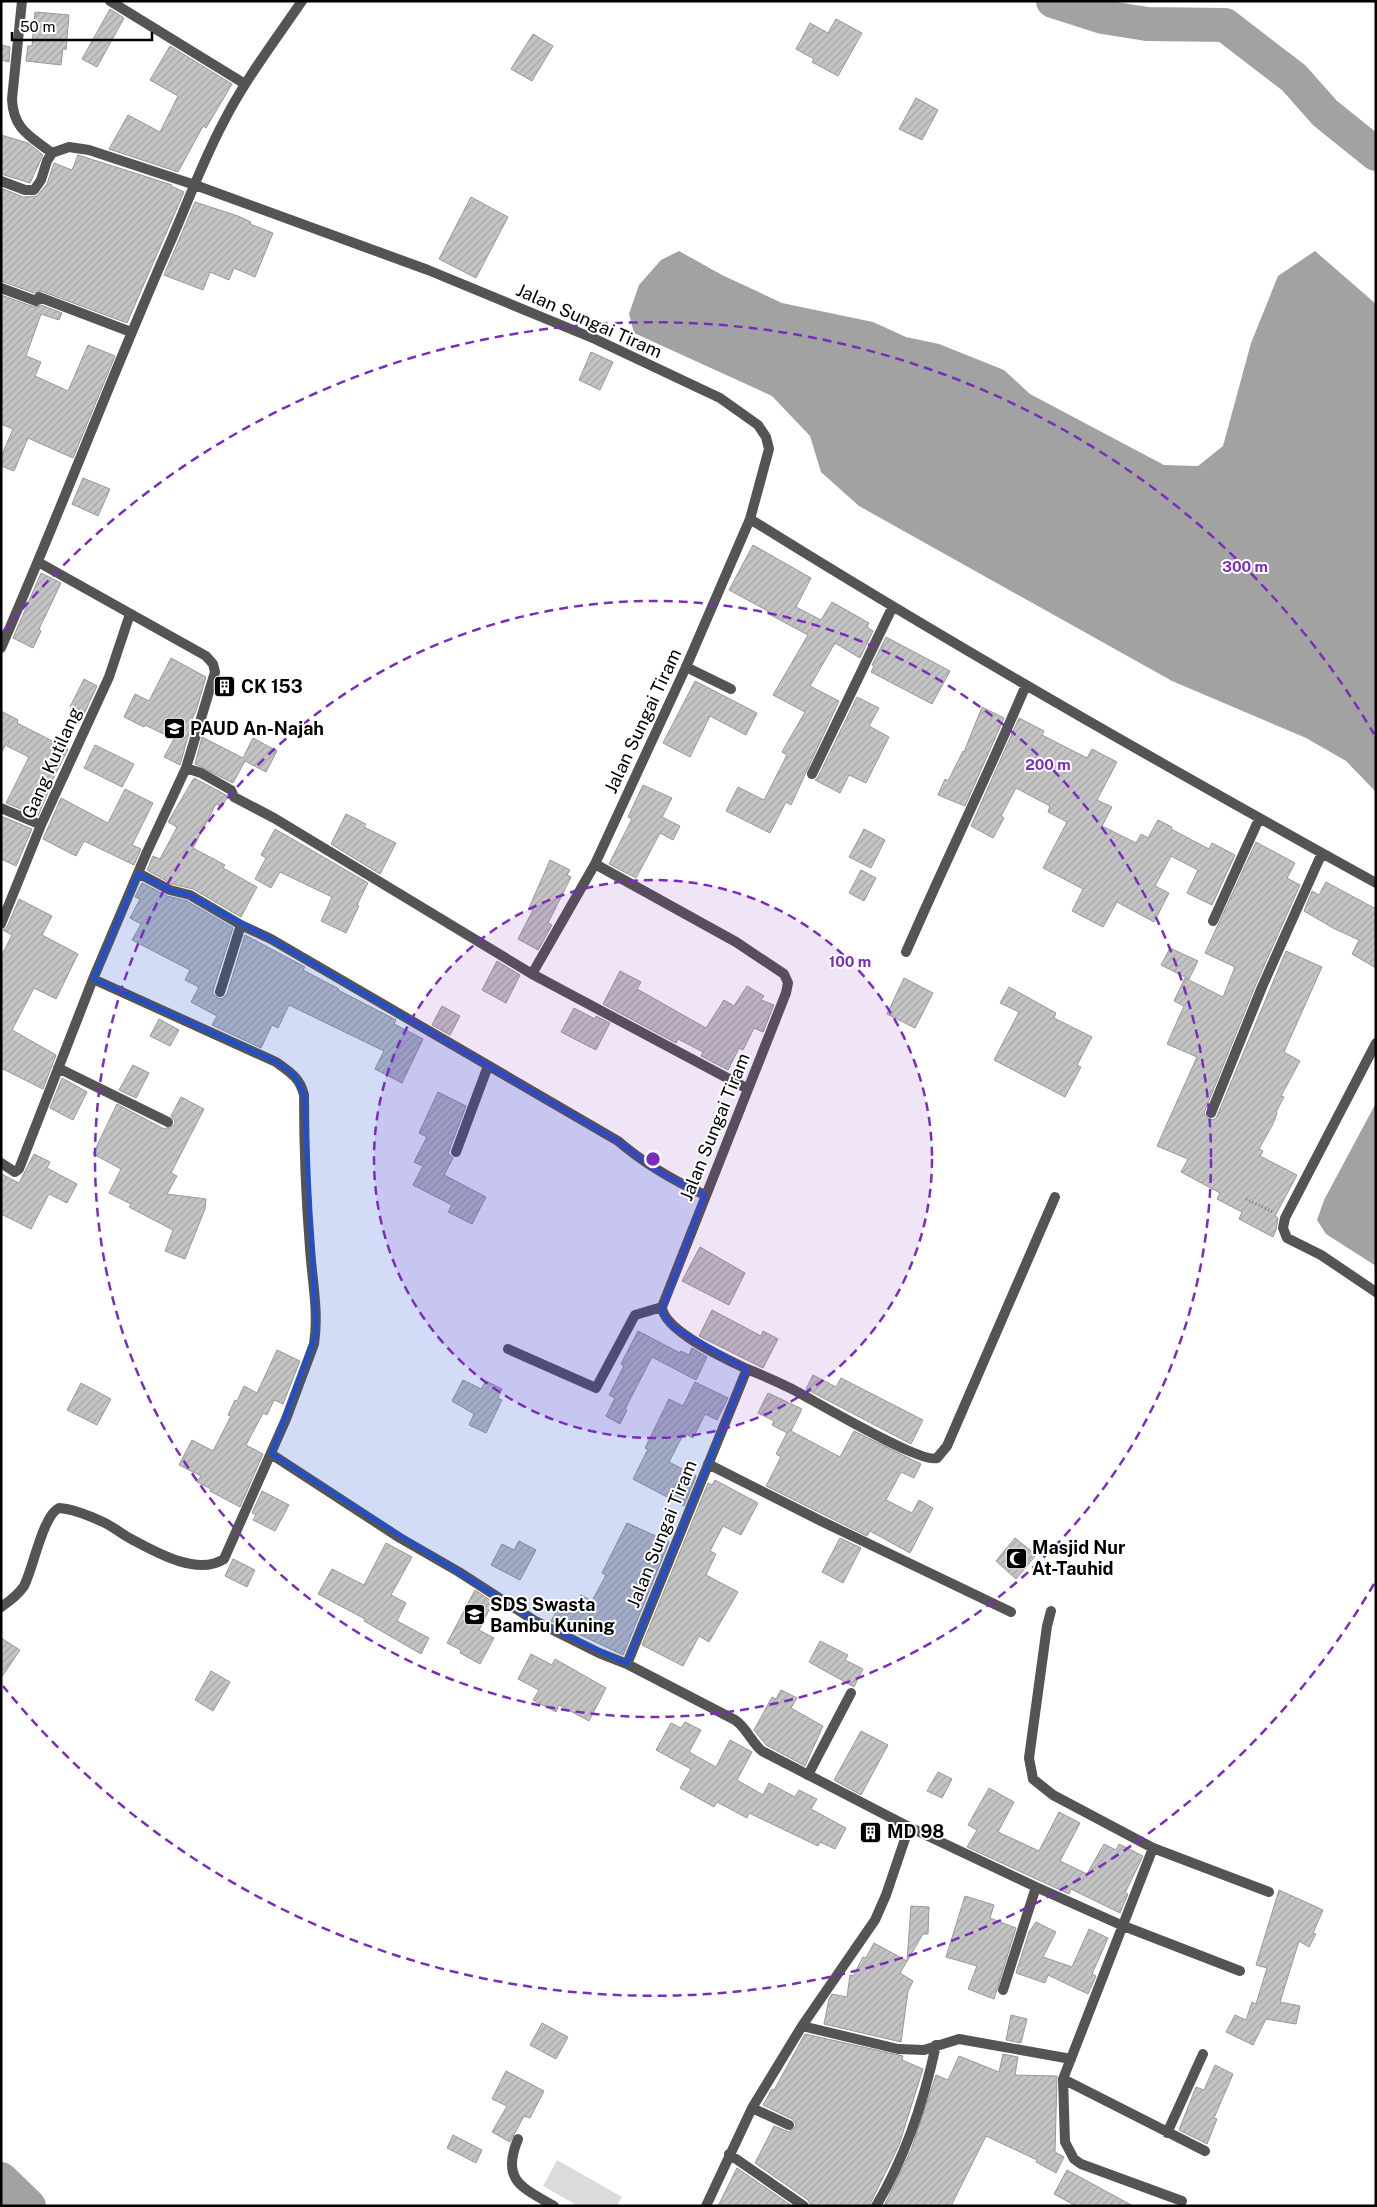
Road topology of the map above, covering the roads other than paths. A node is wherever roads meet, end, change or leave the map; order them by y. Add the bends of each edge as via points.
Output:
1 (22, 1) edge
2 (110, 1) edge
3 (302, 1) edge
4 (245, 84) junction
5 (52, 153) junction
6 (1, 181) edge
7 (195, 185) junction
8 (1, 288) edge
9 (131, 332) junction
10 (750, 519) junction
11 (38, 562) junction
12 (892, 608) junction
13 (130, 614) junction
14 (1, 648) edge
15 (686, 667) junction
16 (1026, 685) junction
17 (731, 689) dead end
18 (186, 768) junction
19 (812, 774) dead end
20 (1, 808) edge
21 (1259, 819) junction
22 (42, 825) junction
23 (1322, 853) junction
24 (595, 864) junction
25 (138, 873) junction
26 (1376, 883) edge
27 (1213, 921) dead end
28 (1, 924) edge
29 (241, 925) junction
30 (906, 952) dead end
31 (532, 974) junction
32 (93, 979) junction
33 (220, 992) dead end
34 (1376, 1043) edge
35 (488, 1066) junction
36 (58, 1068) junction
37 (748, 1089) junction
38 (1211, 1113) dead end
39 (168, 1122) dead end
40 (456, 1152) dead end
41 (1, 1163) edge
42 (705, 1194) junction
43 (1055, 1197) dead end
44 (1376, 1292) edge
45 (662, 1308) junction
46 (508, 1349) dead end
47 (747, 1369) junction
48 (271, 1454) junction
49 (708, 1464) junction
50 (1, 1607) edge
51 (1051, 1611) dead end
52 (1011, 1612) dead end
53 (627, 1664) junction
54 (851, 1693) dead end
55 (808, 1775) junction
56 (909, 1827) junction
57 (1153, 1848) junction
58 (1036, 1887) junction
59 (1269, 1892) dead end
60 (1121, 1925) junction
61 (1240, 1971) dead end
62 (1003, 1990) dead end
63 (802, 2026) junction
64 (936, 2045) junction
65 (1203, 2054) dead end
66 (1071, 2059) junction
67 (1063, 2079) junction
68 (752, 2108) junction
69 (789, 2126) dead end
70 (1167, 2133) junction
71 (518, 2138) dead end
72 (1205, 2151) dead end
73 (729, 2154) junction
74 (1182, 2201) dead end
75 (554, 2206) edge
76 (706, 2206) edge
77 (804, 2206) edge
78 (876, 2206) edge

1 - 5 street via 12,110 20,128
2 - 4 street
3 - 4 street
4 - 7 street via 222,124
5 - 6 street via 36,189 30,191
5 - 7 street, Jalan Sungai Tiram via 69,147 89,150
7 - 9 street
7 - 10 street, Jalan Sungai Tiram via 428,270 595,339 720,398 758,425 770,449
8 - 9 street via 36,301 39,297
9 - 11 street
10 - 12 street
10 - 15 street, Jalan Sungai Tiram
11 - 13 street
11 - 14 street
12 - 16 street
12 - 19 street
13 - 18 street via 206,656 214,664 214,680
13 - 22 street, Gang Kutilang via 109,677
15 - 17 street
15 - 24 street, Jalan Sungai Tiram
16 - 21 street
16 - 30 street
18 - 25 street
18 - 31 street via 231,790 234,797
20 - 22 street
21 - 23 street
21 - 27 street
22 - 28 street, Gang Kutilang
23 - 26 street
23 - 38 street via 1262,987
24 - 31 street
24 - 37 street, Jalan Sungai Tiram via 736,942 784,974 788,983 786,994
25 - 29 street via 170,890 190,895
25 - 32 street
29 - 33 street
29 - 35 street via 271,939
31 - 37 street
32 - 36 street
32 - 48 street via 276,1062 302,1084 316,1334
34 - 44 street via 1282,1228 1286,1238 1321,1255
35 - 40 street
35 - 42 street via 618,1141 662,1174
36 - 39 street
36 - 41 street via 19,1169 15,1172
37 - 42 street, Jalan Sungai Tiram
42 - 45 street, Jalan Sungai Tiram
43 - 47 street via 947,1446 937,1458 930,1459 893,1443
45 - 46 street via 636,1314 596,1388
45 - 47 street via 672,1326
47 - 49 street, Jalan Sungai Tiram
48 - 50 street via 224,1559 216,1564 205,1565 168,1556 132,1540 103,1522 59,1508 49,1520 23,1587
48 - 53 street via 535,1621
49 - 52 street
49 - 53 street, Jalan Sungai Tiram
51 - 57 street via 1029,1758 1032,1776 1053,1795
53 - 55 street via 742,1724 762,1751
54 - 55 street
55 - 56 street
56 - 58 street
56 - 63 street via 886,1896 874,1920
57 - 59 street
57 - 60 street
58 - 60 street
58 - 62 street
60 - 61 street
60 - 66 street
63 - 64 street via 898,2049 924,2050
63 - 68 street
64 - 66 street via 959,2039
64 - 78 street via 926,2092 898,2165
65 - 70 street
66 - 67 street
67 - 70 street
67 - 74 street via 1064,2135 1074,2159
68 - 69 street
68 - 73 street
70 - 72 street
71 - 75 street via 510,2165 518,2184
73 - 76 street
73 - 77 street

